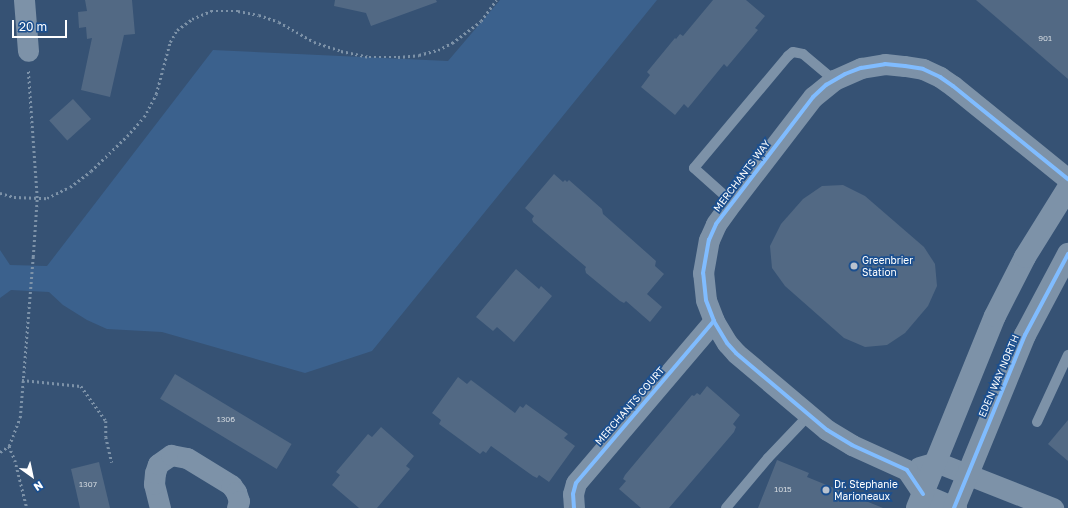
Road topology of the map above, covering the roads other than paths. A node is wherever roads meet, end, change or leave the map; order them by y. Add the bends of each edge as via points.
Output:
1 (24, 0) edge
2 (28, 51) dead end
3 (834, 80) junction
4 (1068, 180) edge
5 (1068, 188) edge
6 (732, 202) junction
7 (1068, 254) edge
8 (1062, 278) edge
9 (714, 321) junction
10 (1068, 355) edge
11 (809, 415) junction
12 (1038, 422) dead end
13 (936, 462) junction
14 (907, 470) junction
15 (967, 475) junction
16 (920, 501) edge
17 (160, 508) edge
18 (237, 508) edge
19 (574, 508) edge
20 (726, 508) edge
21 (955, 508) edge
22 (1053, 508) edge

1 - 2 street
3 - 4 street, MERCHANTS WAY via 861,68 885,64 929,72 953,86
3 - 6 street, MERCHANTS WAY via 813,96
3 - 6 lane via 803,54 793,52 694,168
5 - 13 street via 1025,257 995,316
6 - 9 street, MERCHANTS WAY via 716,224 704,261 706,300
7 - 8 street, EDEN WAY NORTH
8 - 15 street, EDEN WAY NORTH via 1025,335
9 - 11 street, MERCHANTS WAY via 736,353
9 - 19 street, MERCHANTS COURT via 580,479 573,494
10 - 12 lane
11 - 14 street, MERCHANTS WAY via 827,430 852,445
11 - 20 lane
13 - 14 street
13 - 15 street
13 - 16 street
14 - 16 street
15 - 21 street, EDEN WAY NORTH
15 - 22 street
16 - 21 street
17 - 18 street via 154,484 155,472 158,464 171,455 187,458 231,485 236,492

